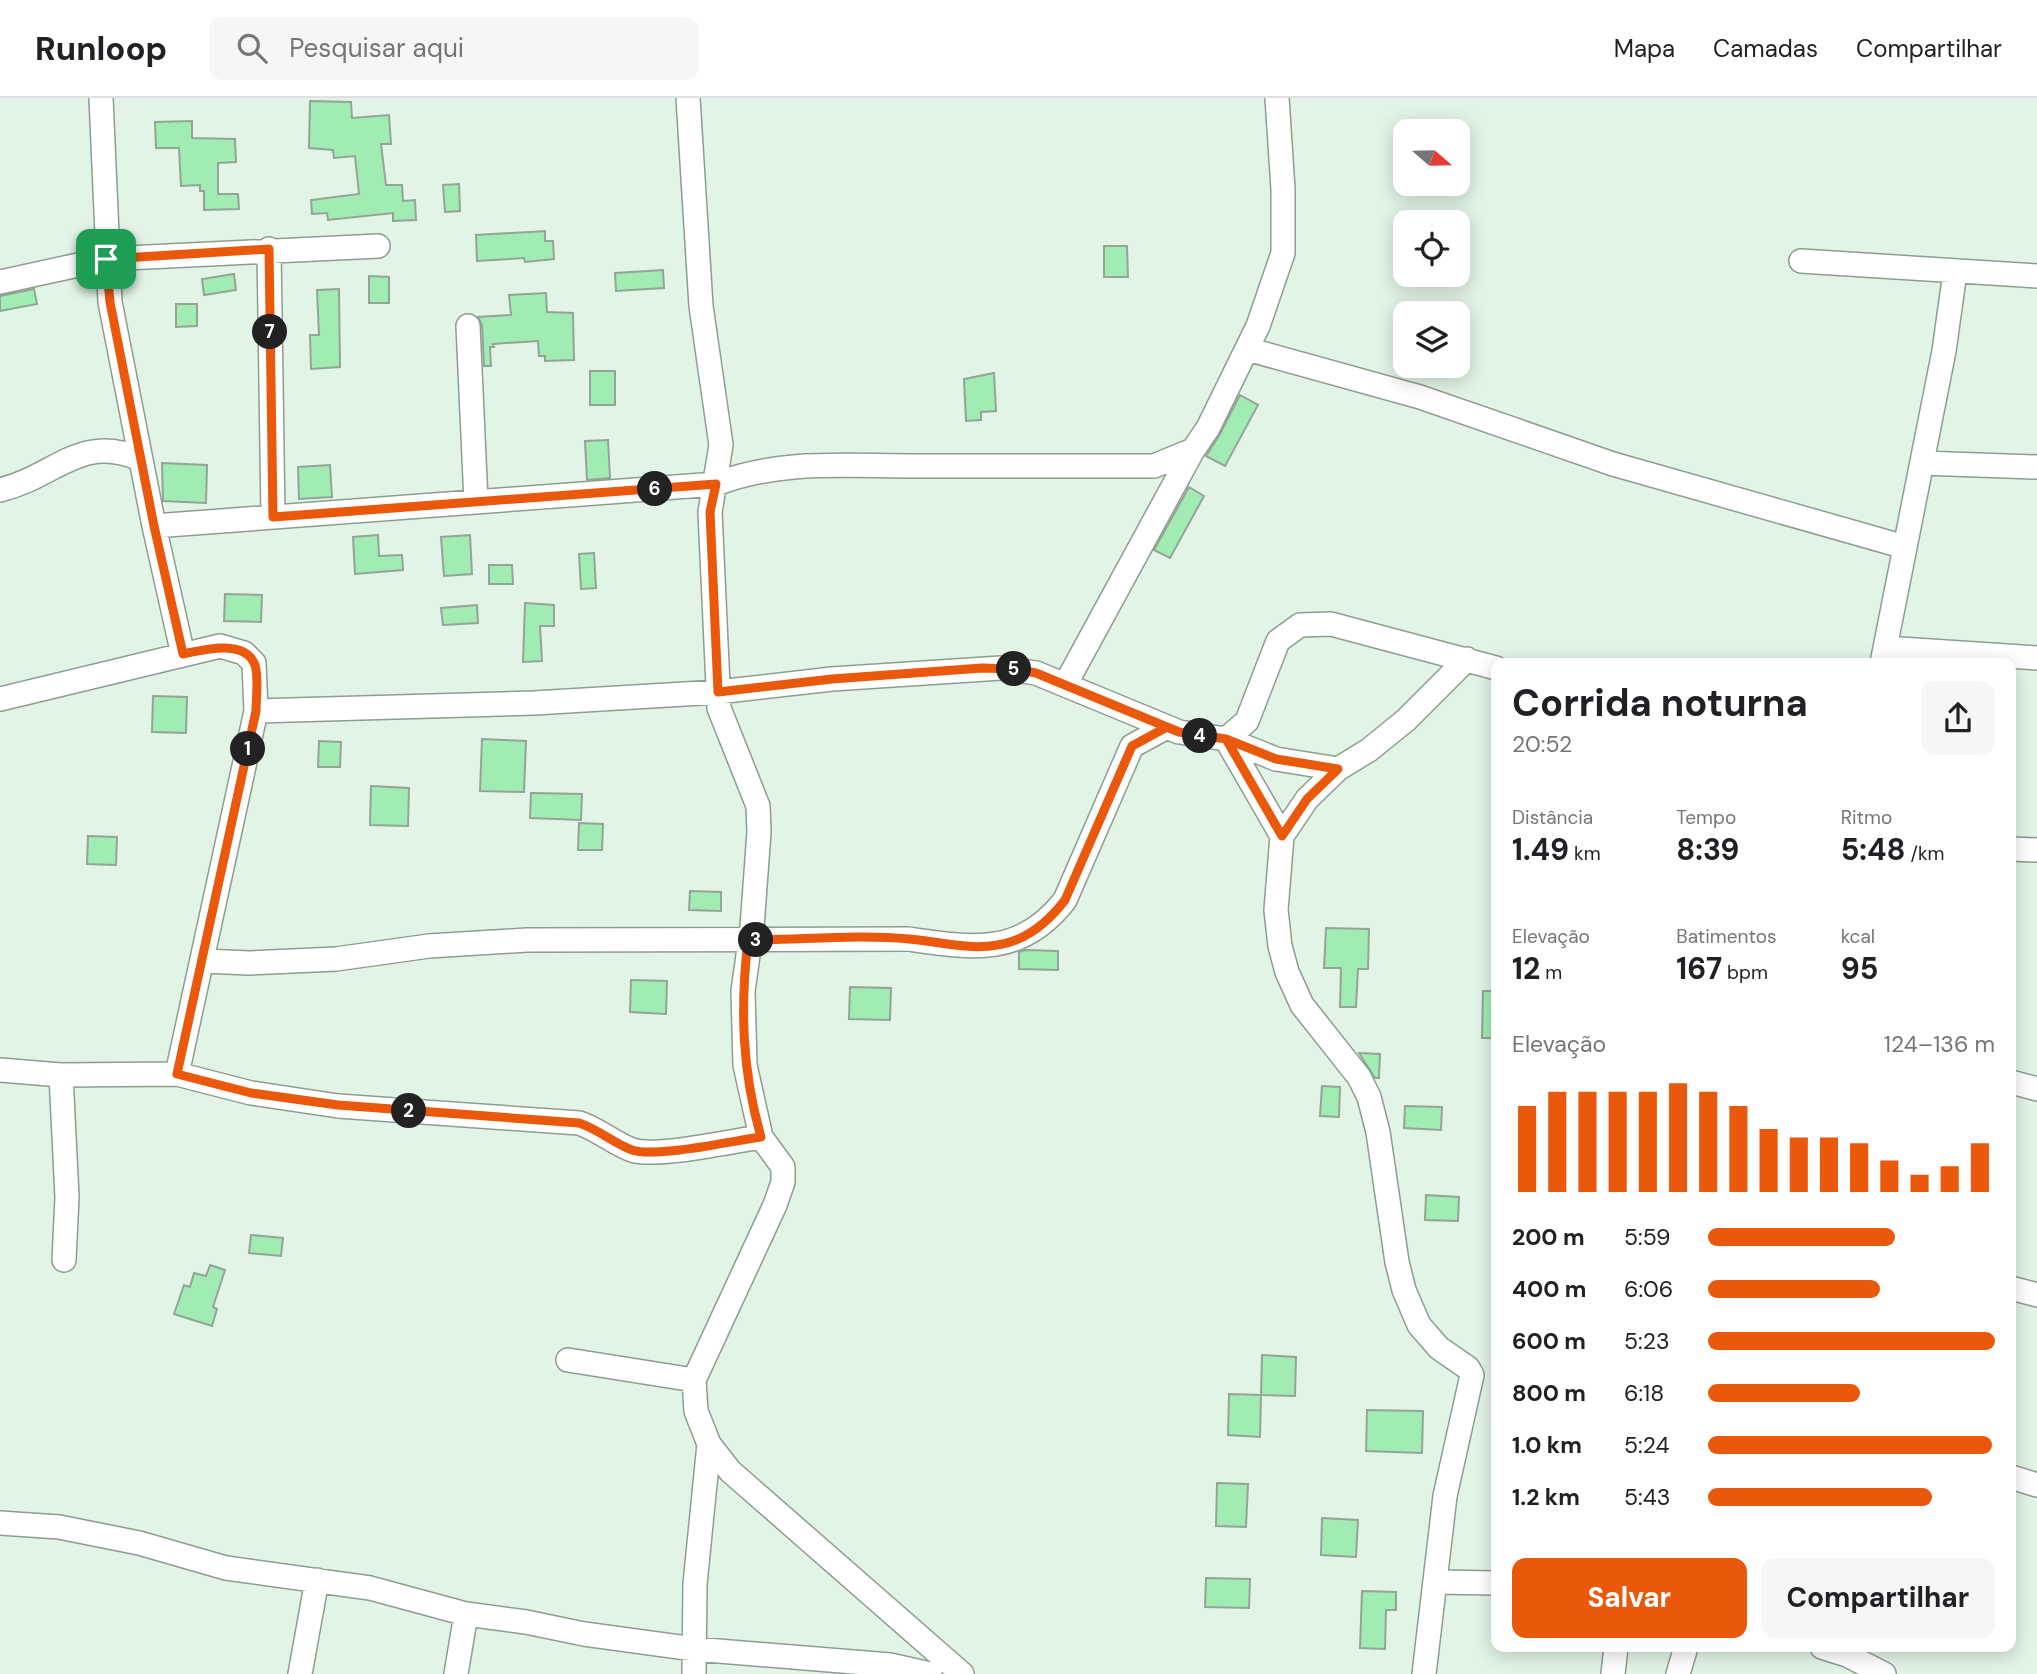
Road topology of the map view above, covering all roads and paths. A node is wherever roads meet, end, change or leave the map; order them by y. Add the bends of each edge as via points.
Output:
1 (101, 98) edge
2 (688, 98) edge
3 (1278, 98) edge
4 (378, 246) dead end
5 (269, 249) junction
6 (106, 259) junction
7 (1801, 261) dead end
8 (1955, 272) junction
9 (2037, 276) edge
10 (0, 282) edge
11 (468, 326) dead end
12 (1247, 349) junction
13 (1193, 450) junction
14 (140, 459) junction
15 (1922, 463) junction
16 (2037, 467) edge
17 (716, 484) junction
18 (0, 490) edge
19 (476, 501) junction
20 (273, 517) junction
21 (154, 526) junction
22 (1905, 547) junction
23 (183, 654) junction
24 (1884, 656) edge
25 (2037, 658) edge
26 (1466, 659) junction
27 (1491, 666) edge
28 (1065, 685) junction
29 (718, 692) junction
30 (0, 699) edge
31 (1121, 708) junction
32 (256, 711) junction
33 (1167, 727) junction
34 (1226, 739) junction
35 (1132, 746) junction
36 (1338, 769) junction
37 (1282, 836) junction
38 (2016, 849) edge
39 (2037, 850) edge
40 (748, 940) junction
41 (204, 961) junction
42 (0, 1070) edge
43 (177, 1074) junction
44 (61, 1075) junction
45 (2016, 1083) edge
46 (2037, 1089) edge
47 (761, 1137) junction
48 (64, 1260) dead end
49 (2016, 1289) edge
50 (2037, 1295) edge
51 (568, 1360) dead end
52 (694, 1380) junction
53 (709, 1444) junction
54 (2016, 1479) edge
55 (2037, 1485) edge
56 (0, 1523) edge
57 (317, 1580) junction
58 (1437, 1581) junction
59 (1491, 1583) edge
60 (467, 1615) junction
61 (694, 1649) junction
62 (1615, 1652) edge
63 (1685, 1652) edge
64 (1838, 1652) edge
65 (890, 1670) edge
66 (299, 1674) edge
67 (456, 1674) edge
68 (694, 1674) edge
69 (930, 1674) edge
70 (962, 1674) edge
71 (1424, 1674) edge
72 (1613, 1674) edge
73 (1678, 1674) edge
74 (1884, 1674) edge

1 - 6 street
2 - 17 street via 701,306 721,445
3 - 12 street via 1283,253
4 - 5 street
5 - 6 street
5 - 20 street
6 - 10 street
6 - 14 street
7 - 8 street
8 - 9 street
8 - 15 street
11 - 19 street
12 - 13 street
12 - 22 street via 1420,397 1613,464
13 - 17 street via 1154,466 793,466 745,472
13 - 28 street
14 - 18 street via 99,449
14 - 21 street
15 - 16 street
15 - 22 street
17 - 19 street
17 - 29 street via 710,512
19 - 20 street
20 - 21 street
21 - 23 street
22 - 24 street
23 - 30 street
23 - 32 street via 220,646 244,653 254,663
24 - 25 street
26 - 27 street
26 - 34 street via 1331,624 1300,625 1278,640 1247,721
26 - 36 street via 1406,720
28 - 29 street via 1036,673 991,668
28 - 31 street
29 - 32 street via 534,704
29 - 40 street via 726,729 758,806
31 - 33 street
31 - 35 street
32 - 41 street
33 - 34 street
33 - 35 street
34 - 36 street via 1276,759
34 - 37 street
35 - 40 street via 1065,900 1053,916 1015,940 964,947 908,939
36 - 37 street via 1307,799
37 - 58 street via 1276,910 1287,972 1302,1006 1359,1077 1369,1097 1397,1262 1419,1325 1472,1376 1445,1496
38 - 39 street
40 - 41 street via 527,940 429,946 336,960
40 - 47 street via 743,991 745,1065
41 - 43 street
42 - 44 street
43 - 44 street
43 - 47 street via 251,1093 338,1105 579,1123 634,1150 662,1151
44 - 48 street via 67,1197
45 - 46 street
47 - 52 street via 783,1167 783,1182
49 - 50 street
51 - 52 street
52 - 53 street via 696,1411
53 - 61 street via 695,1584
53 - 70 street via 730,1471
54 - 55 street
56 - 57 street via 59,1527 139,1543 226,1568
57 - 60 street via 370,1588
57 - 66 street
58 - 59 street
58 - 71 street
60 - 61 street
60 - 67 street
61 - 65 street
61 - 68 street
62 - 72 street
63 - 73 street
64 - 74 street
65 - 69 street

